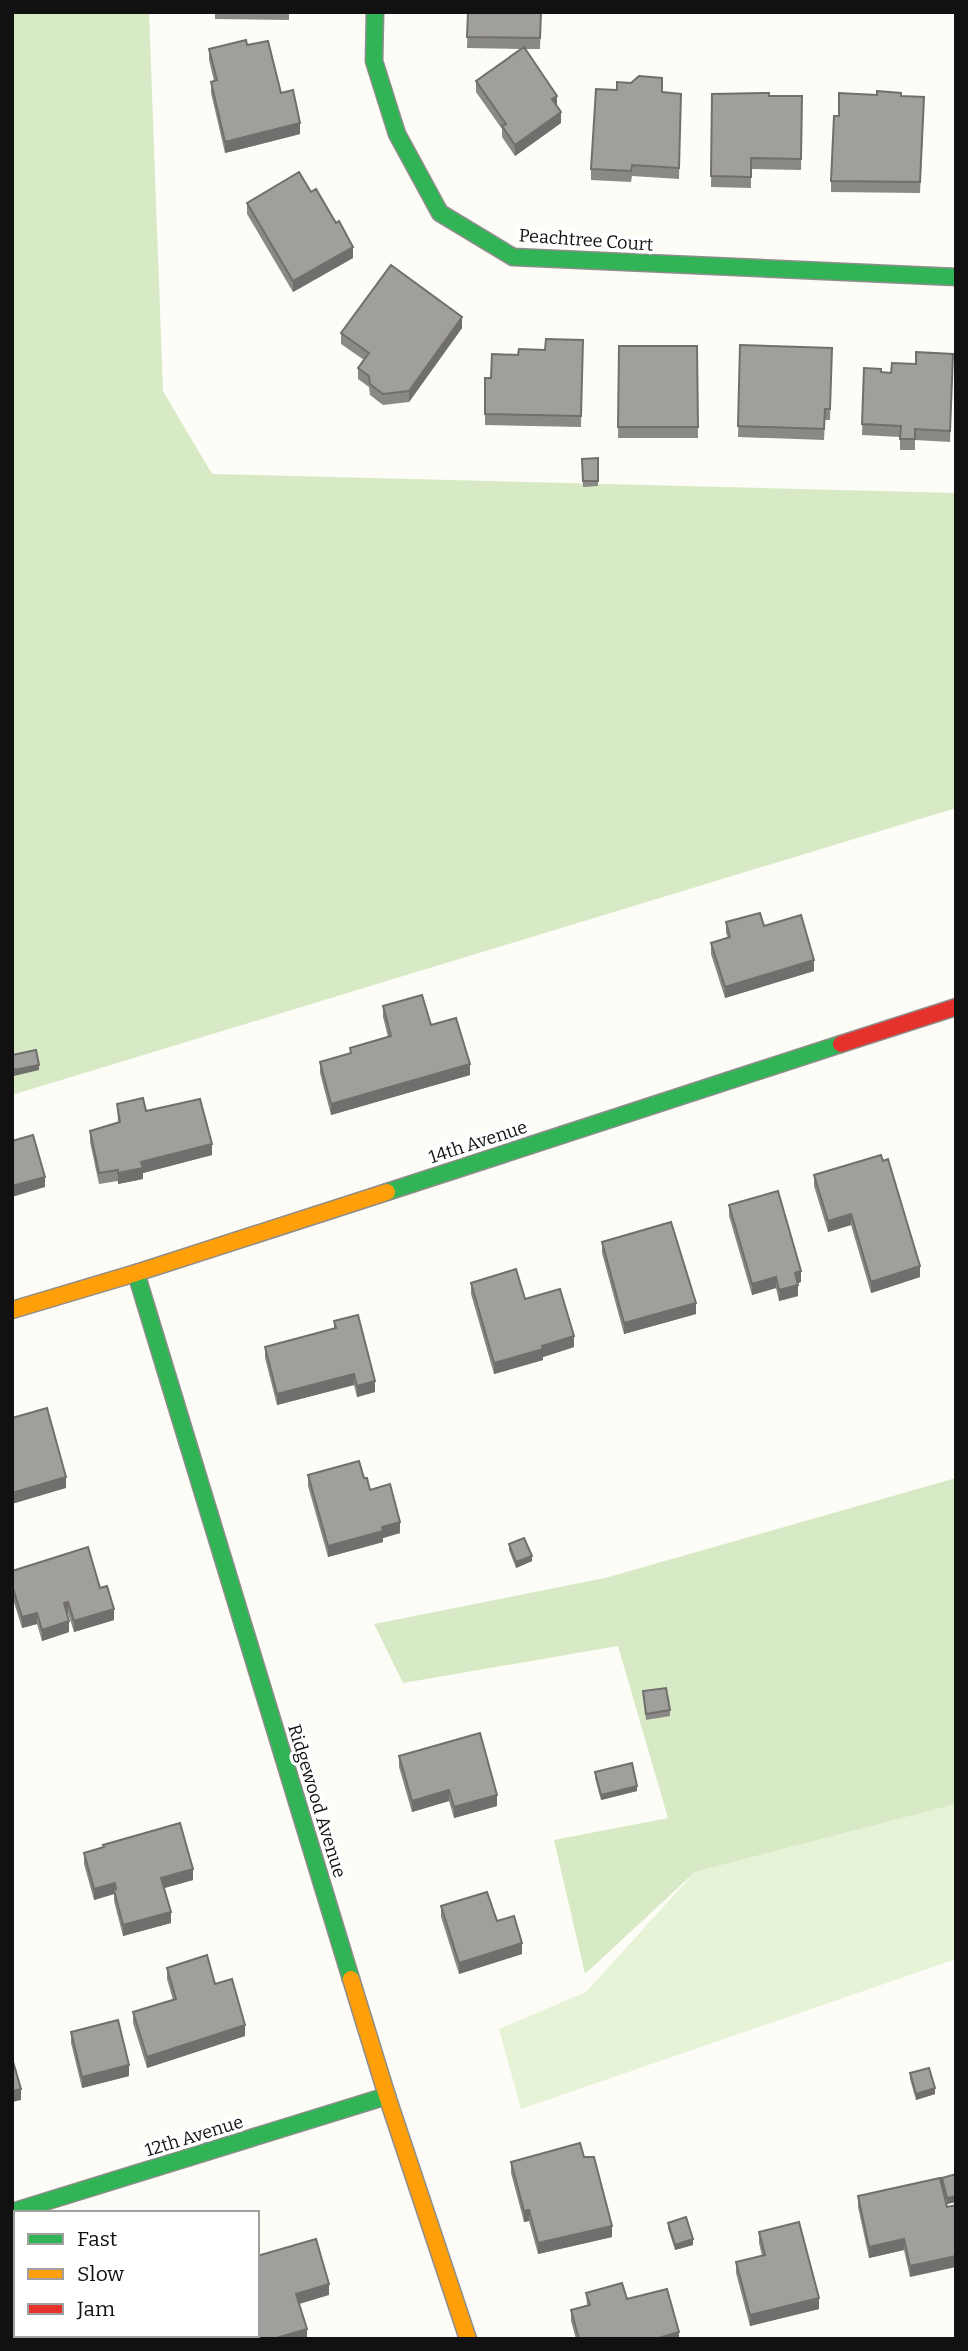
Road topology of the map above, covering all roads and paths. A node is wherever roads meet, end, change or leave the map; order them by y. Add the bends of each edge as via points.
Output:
1 (375, 12) edge
2 (956, 277) edge
3 (956, 1007) edge
4 (136, 1273) junction
5 (12, 1310) edge
6 (387, 2096) junction
7 (15, 2211) edge
8 (468, 2339) edge

1 - 2 street, Peachtree Court via 374,61 397,134 440,213 513,257
3 - 4 street, 14th Avenue
4 - 5 street, 14th Avenue
4 - 6 street, Ridgewood Avenue
6 - 7 street, 12th Avenue
6 - 8 street, Ridgewood Avenue

